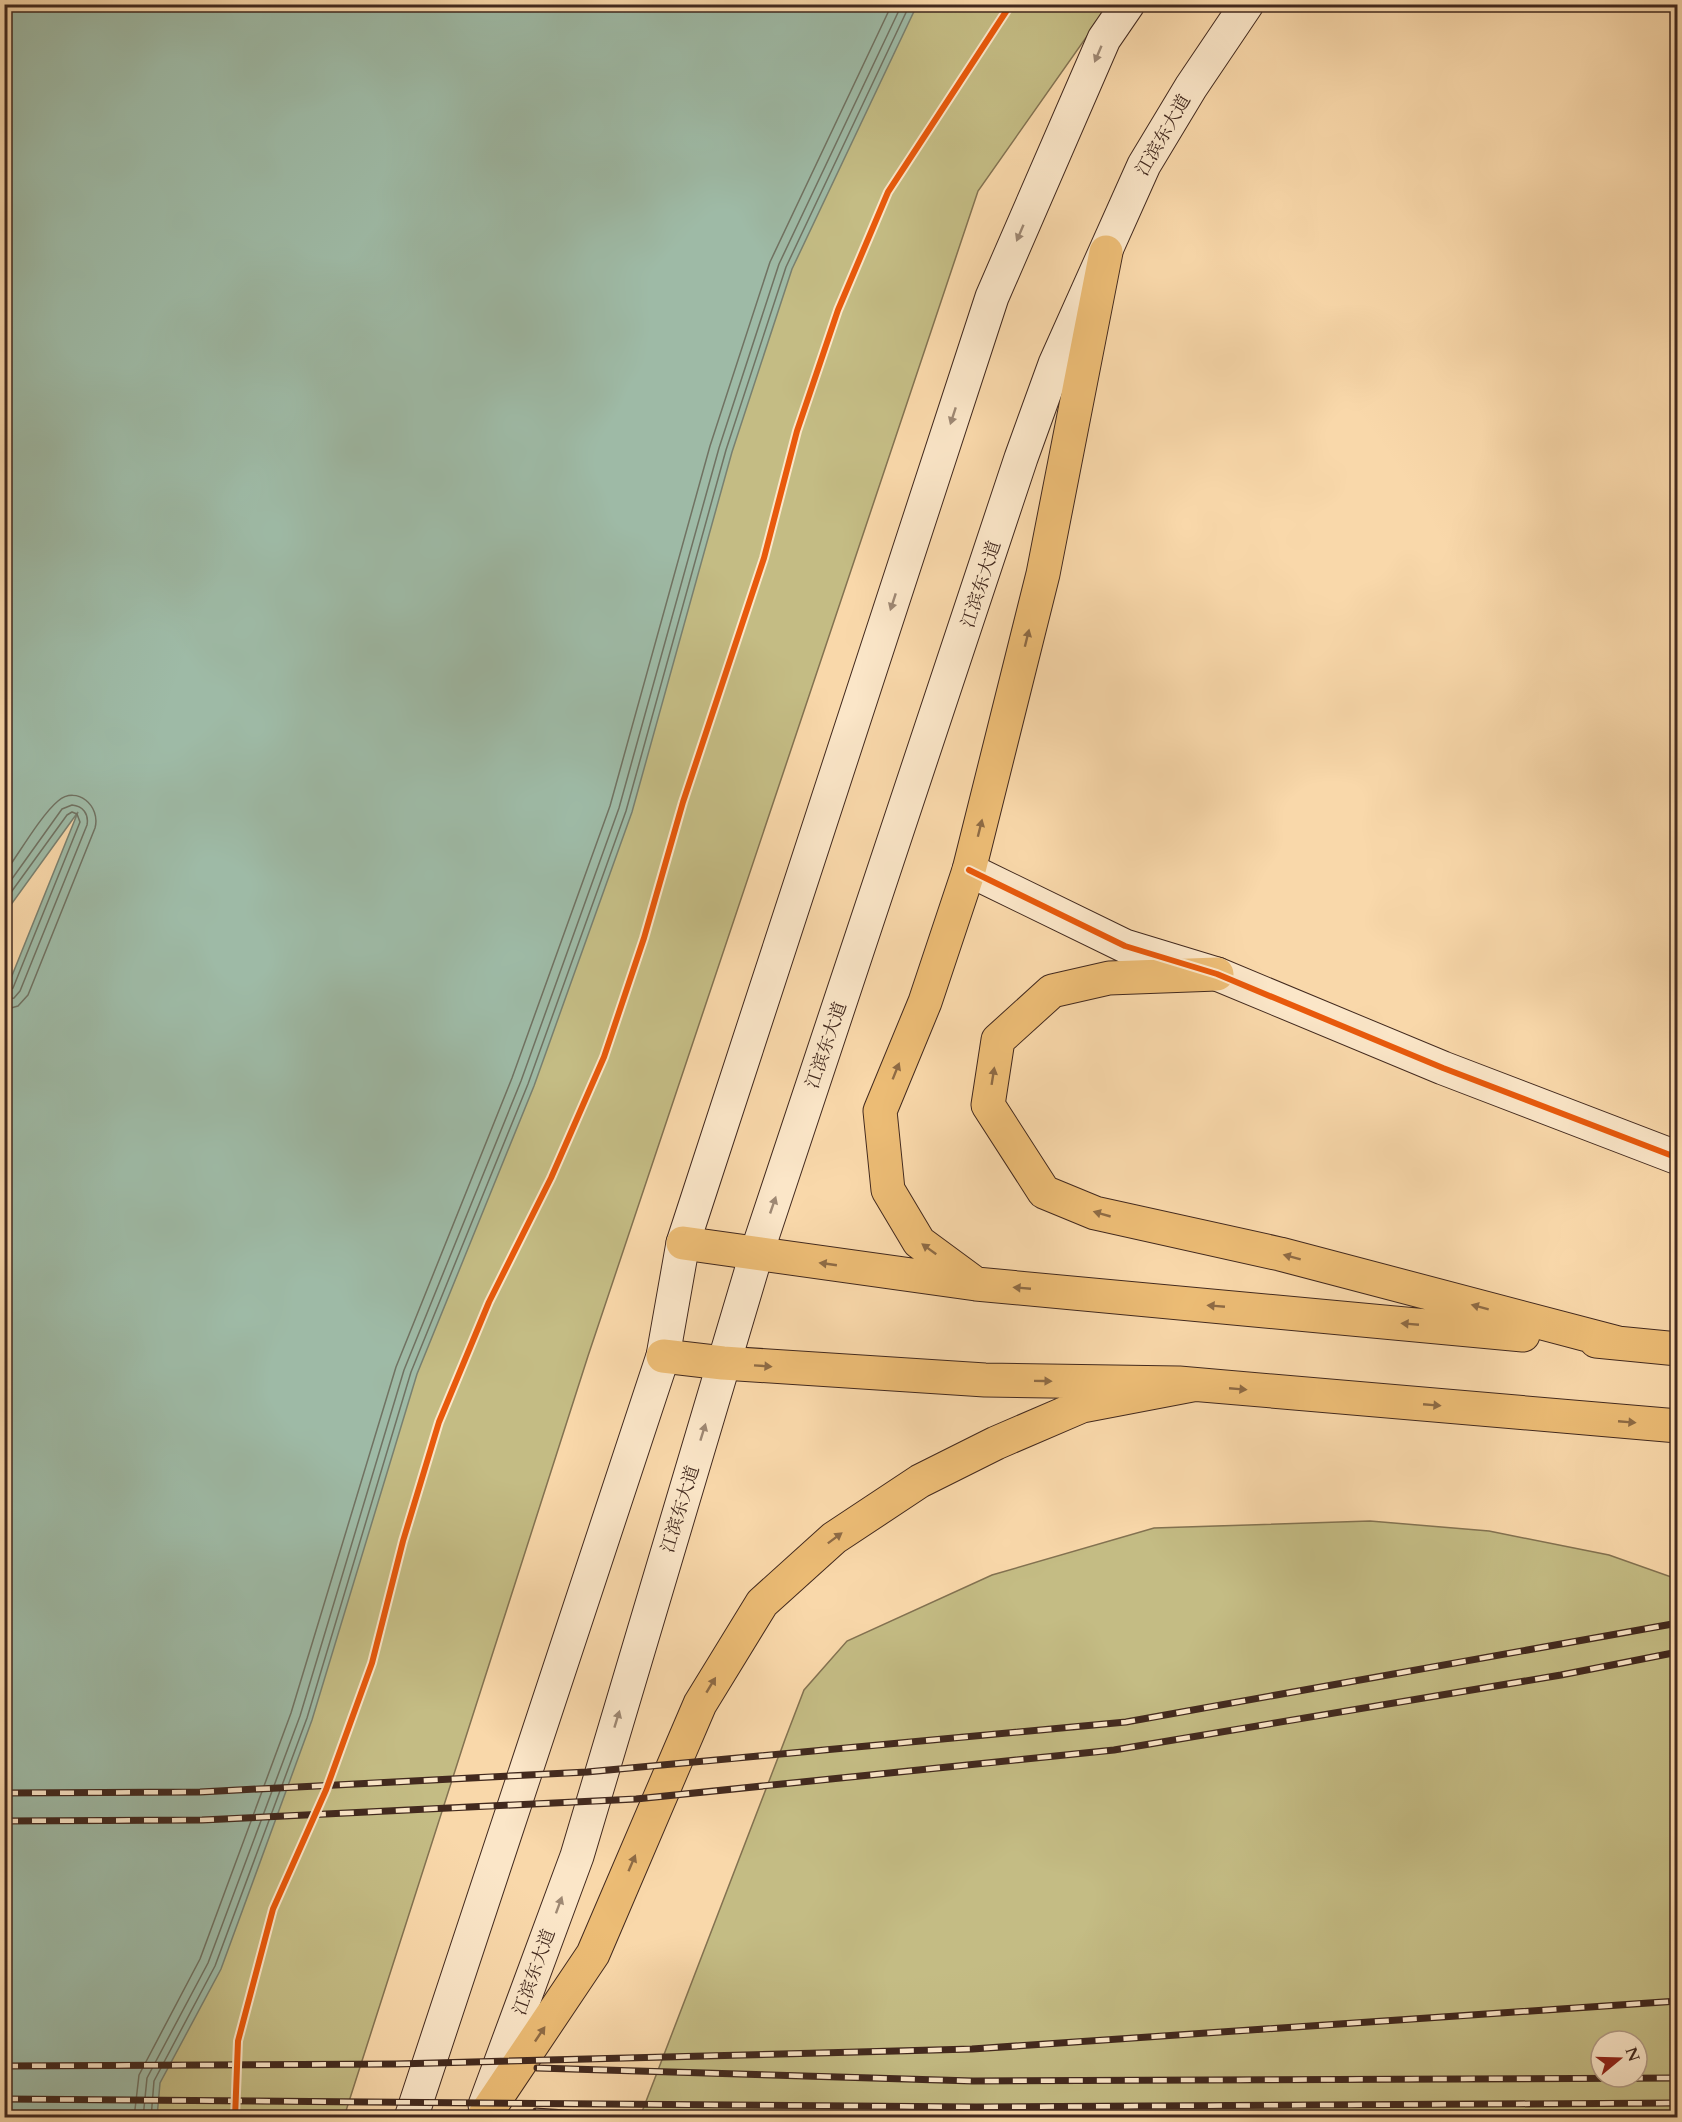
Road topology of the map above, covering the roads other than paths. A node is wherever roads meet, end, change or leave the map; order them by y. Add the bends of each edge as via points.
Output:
1 (1128, 4) edge
2 (1246, 4) edge
3 (1106, 252) junction
4 (969, 870) junction
5 (1217, 974) junction
6 (1677, 1158) edge
7 (684, 1243) junction
8 (756, 1255) junction
9 (976, 1284) junction
10 (1618, 1343) junction
11 (1677, 1349) edge
12 (663, 1356) junction
13 (723, 1363) junction
14 (1192, 1385) junction
15 (1677, 1426) edge
16 (411, 2118) edge
17 (482, 2118) edge

1 -> 7 main road via 1104,39 992,297
2 - 3 main road, 江滨东大道 via 1144,165
4 -> 3 highway via 1043,574
8 -> 3 main road, 江滨东大道 via 1021,459 1055,364
4 - 5 main road via 1125,946
9 -> 4 highway via 919,1242 888,1190 880,1111 925,1002
5 - 6 main road via 1443,1068
10 -> 5 highway via 1280,1254 1095,1213 1044,1192 988,1105 998,1040 1052,991 1109,978
7 - 8 highway
7 - 12 main road
9 -> 8 highway
8 - 13 main road, 江滨东大道
10 -> 9 highway
10 - 11 highway
12 - 13 highway
12 - 16 main road
13 -> 14 highway via 985,1380
17 -> 13 main road, 江滨东大道 via 577,1856
14 -> 15 highway
17 -> 14 highway via 594,1954 700,1704 762,1603 834,1538 920,1481 1082,1407

